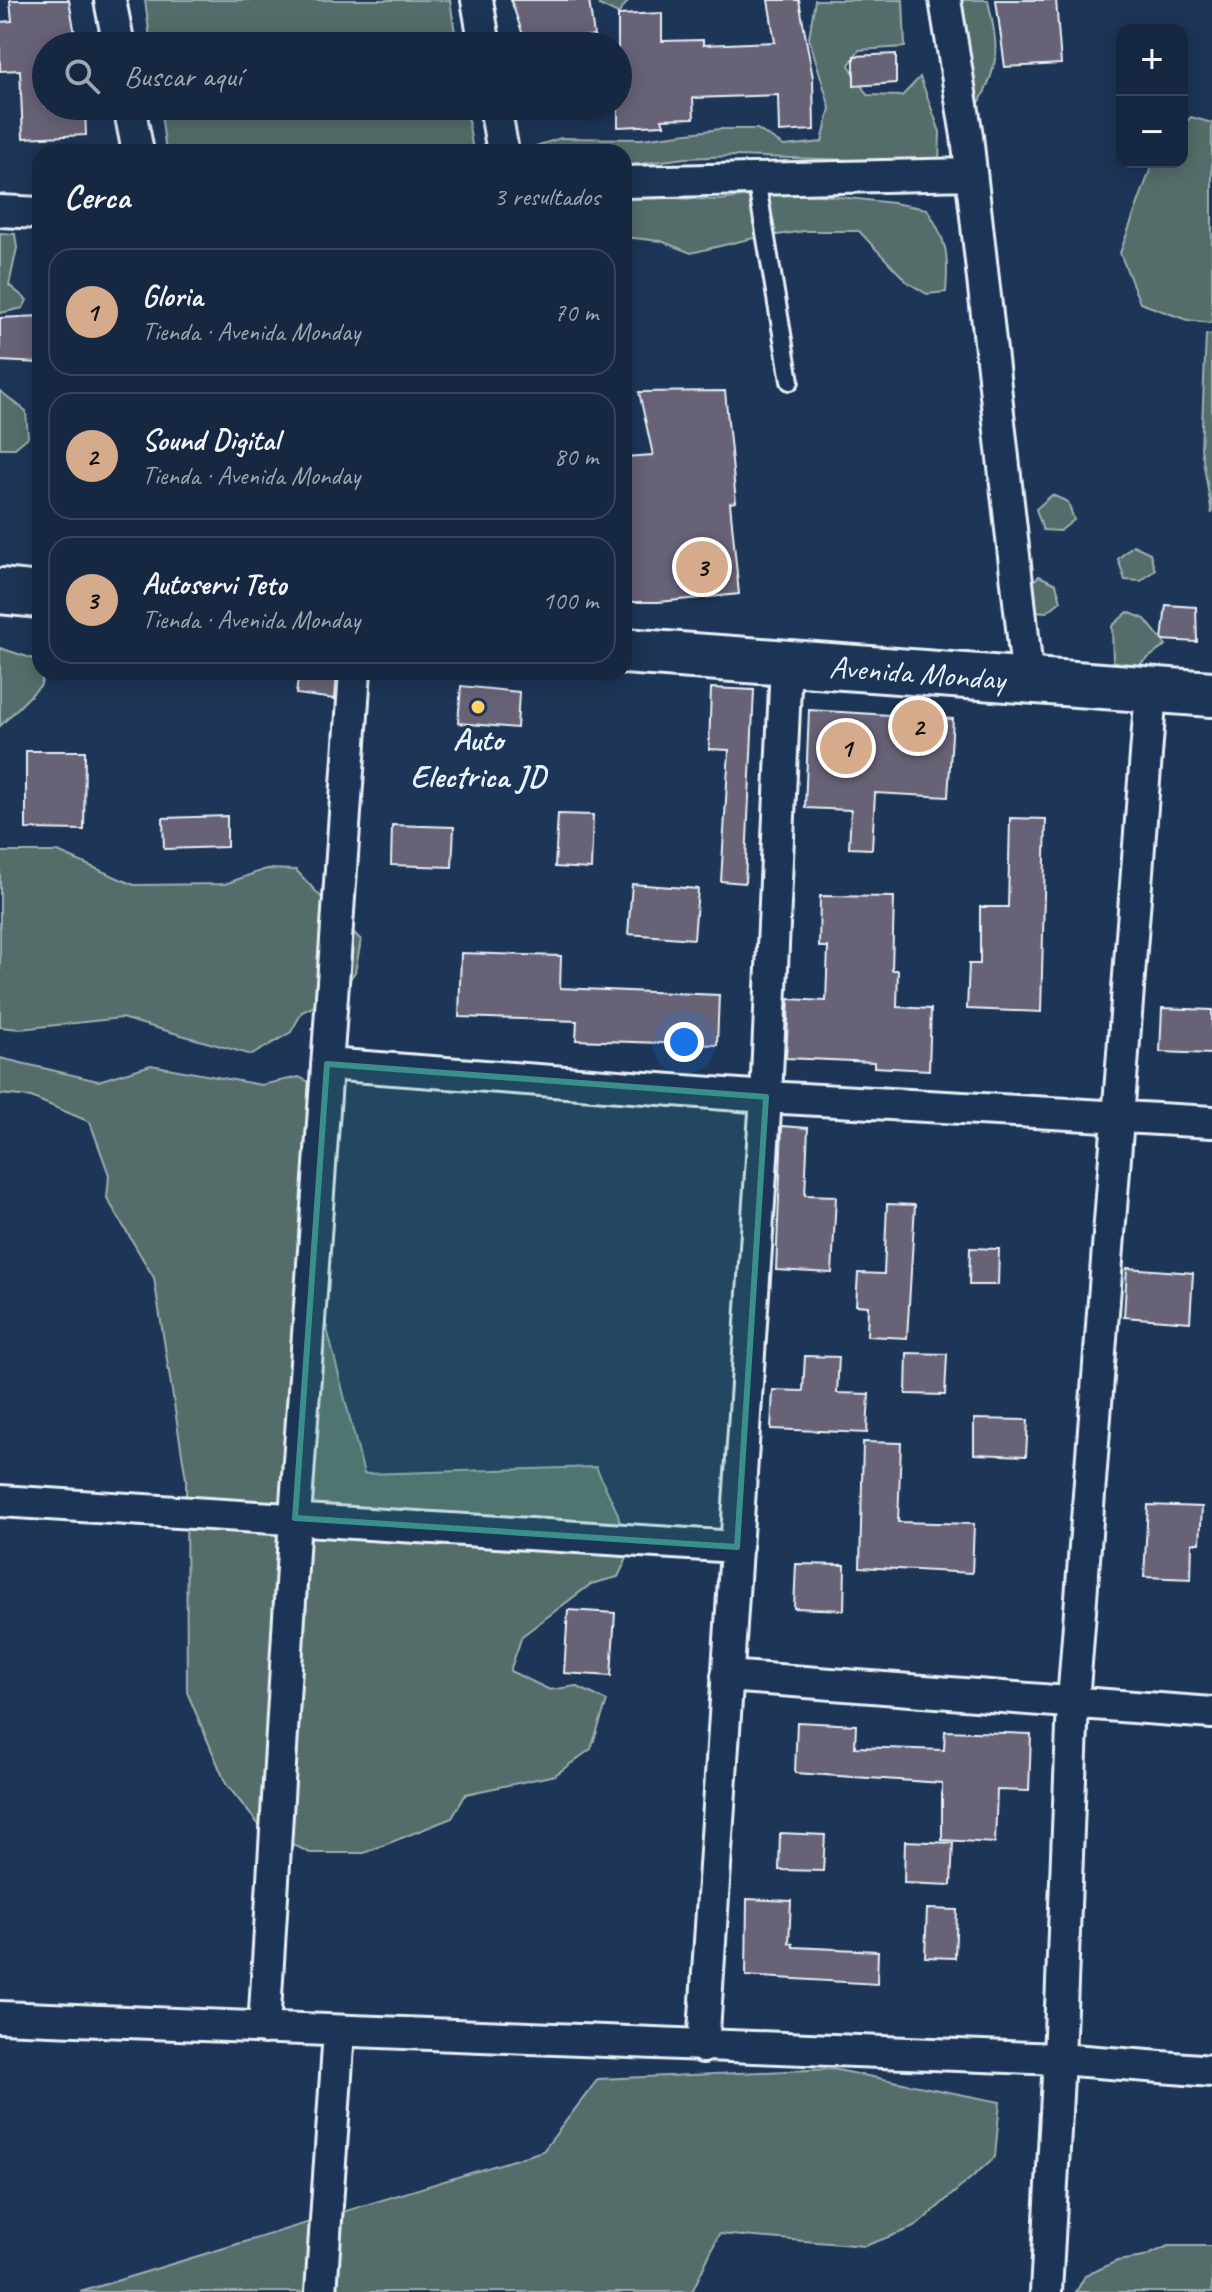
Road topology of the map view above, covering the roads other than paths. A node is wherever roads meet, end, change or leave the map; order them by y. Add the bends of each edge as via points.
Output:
1 (110, 0) edge
2 (477, 0) edge
3 (945, 0) edge
4 (116, 32) edge
5 (483, 32) edge
6 (132, 120) edge
7 (497, 120) edge
8 (136, 144) edge
9 (502, 144) edge
10 (971, 174) junction
11 (756, 179) junction
12 (632, 182) edge
13 (0, 211) edge
14 (32, 213) edge
15 (790, 381) dead end
16 (0, 591) edge
17 (32, 594) edge
18 (632, 652) edge
19 (786, 665) junction
20 (354, 680) edge
21 (1028, 681) junction
22 (1151, 690) junction
23 (1212, 694) edge
24 (327, 1064) junction
25 (766, 1097) junction
26 (1117, 1118) junction
27 (1212, 1122) edge
28 (0, 1501) edge
29 (295, 1518) junction
30 (737, 1547) junction
31 (727, 1676) junction
32 (1073, 1702) junction
33 (1212, 1713) edge
34 (0, 2017) edge
35 (264, 2028) junction
36 (339, 2032) junction
37 (703, 2047) junction
38 (1059, 2059) junction
39 (1212, 2071) edge
40 (321, 2292) edge
41 (1046, 2292) edge

1 - 4 street
2 - 5 street
3 - 10 street
6 - 8 street
7 - 9 street
10 - 11 street
10 - 21 street
11 - 12 street
11 - 15 lane
13 - 14 street
16 - 17 main road
18 - 19 main road, Avenida Monday
19 - 21 main road, Avenida Monday
19 - 25 street
20 - 24 street
21 - 22 main road, Avenida Monday
22 - 23 main road, Avenida Monday
22 - 26 street
24 - 25 street
24 - 29 street
25 - 26 street
25 - 30 street
26 - 27 street
26 - 32 street
28 - 29 street
29 - 30 street
29 - 35 street
30 - 31 street
31 - 32 street
31 - 37 street
32 - 33 street
32 - 38 street
34 - 35 street
35 - 36 street
36 - 37 street
36 - 40 street
37 - 38 street
38 - 39 street
38 - 41 street

